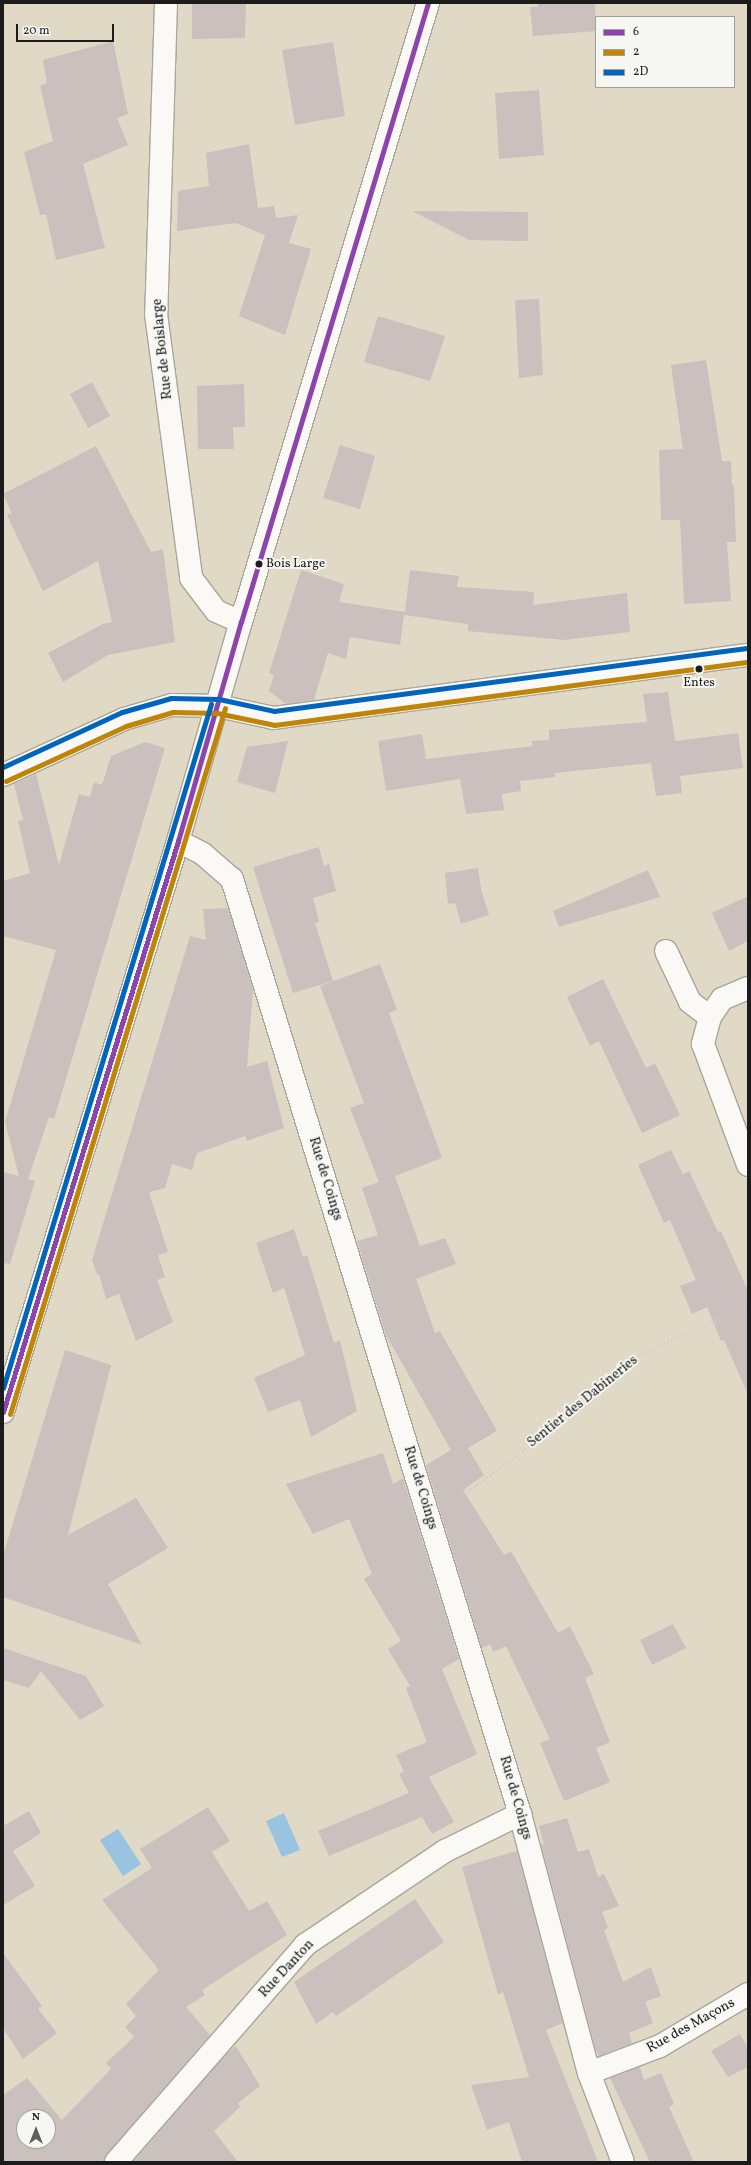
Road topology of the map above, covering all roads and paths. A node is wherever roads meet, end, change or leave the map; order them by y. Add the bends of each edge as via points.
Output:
1 (166, 3) edge
2 (428, 3) edge
3 (241, 622) junction
4 (748, 655) edge
5 (218, 706) junction
6 (3, 775) edge
7 (178, 841) junction
8 (666, 951) dead end
9 (748, 988) edge
10 (710, 1017) junction
11 (748, 1165) edge
12 (748, 1306) edge
13 (3, 1412) edge
14 (429, 1519) junction
15 (520, 1814) junction
16 (748, 1994) edge
17 (589, 2072) junction
18 (116, 2162) edge
19 (623, 2162) edge

1 - 3 street, Rue de Boislarge via 156,314 191,578 216,612
2 - 3 street
3 - 5 street
4 - 5 street via 274,718
5 - 6 street via 172,705 124,719
5 - 7 street
7 - 13 street
7 - 14 street, Rue de Coings via 203,854 232,879
8 - 10 street via 690,1002
9 - 10 street via 722,999
10 - 11 street via 703,1044
12 - 14 path, Sentier des Dabineries via 642,1353 538,1440
14 - 15 street, Rue de Coings
15 - 17 street, Rue de Coings
15 - 18 street, Rue Danton via 445,1851 305,1945
16 - 17 street, Rue des Maçons via 660,2046
17 - 19 street, Rue de Coings

